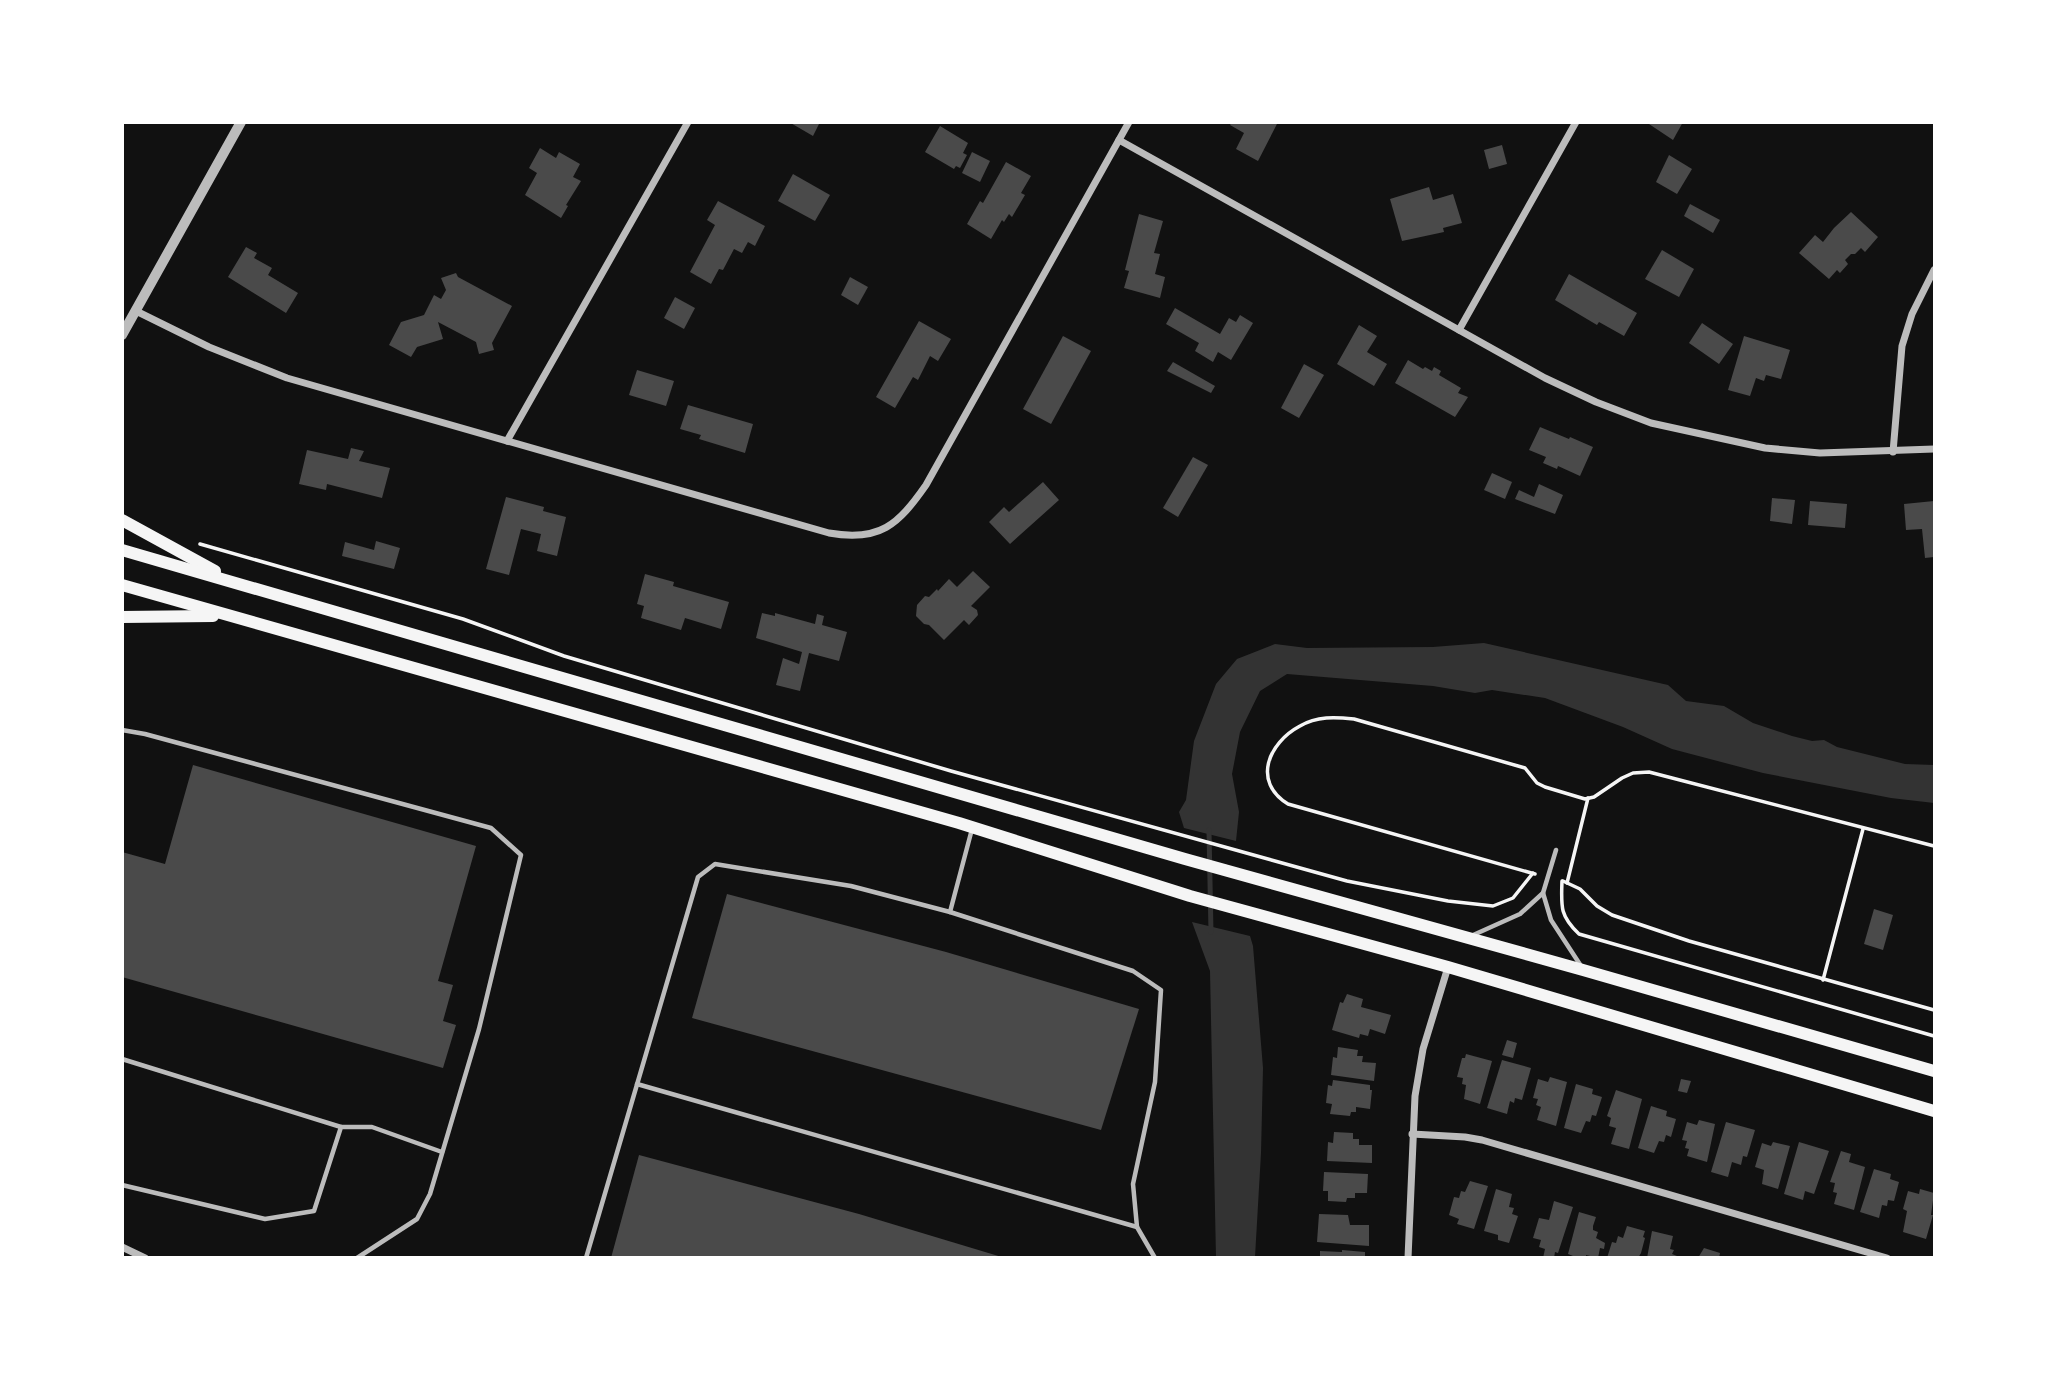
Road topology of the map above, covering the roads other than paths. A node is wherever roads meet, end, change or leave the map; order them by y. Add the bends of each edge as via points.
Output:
1 (241, 122) edge
2 (688, 122) edge
3 (1129, 122) edge
4 (1576, 122) edge
5 (1119, 140) junction
6 (1934, 270) edge
7 (136, 311) junction
8 (1459, 330) junction
9 (122, 335) edge
10 (507, 441) junction
11 (1934, 449) edge
12 (1893, 452) junction
13 (122, 520) edge
14 (122, 550) edge
15 (236, 583) junction
16 (122, 585) edge
17 (228, 615) junction
18 (122, 617) edge
19 (122, 730) edge
20 (972, 827) junction
21 (1556, 850) dead end
22 (1543, 893) junction
23 (950, 912) junction
24 (1467, 938) junction
25 (1448, 967) junction
26 (1583, 970) junction
27 (122, 1059) edge
28 (1934, 1071) edge
29 (637, 1084) junction
30 (1934, 1111) edge
31 (341, 1127) junction
32 (1412, 1134) junction
33 (442, 1152) junction
34 (122, 1185) edge
35 (1137, 1227) junction
36 (122, 1247) edge
37 (145, 1258) edge
38 (357, 1258) edge
39 (586, 1258) edge
40 (1155, 1258) edge
41 (1408, 1258) edge
42 (1887, 1258) edge

1 - 7 street
2 - 10 street
3 - 5 street
4 - 8 street
5 - 8 street
5 - 10 street via 926,485 910,508 877,533 851,537 829,533
6 - 12 street via 1902,346
7 - 9 street
7 - 10 street via 209,348 287,378
8 - 12 street via 1545,378 1651,423 1765,448
11 - 12 street
13 - 15 main road
14 - 15 main road
15 - 24 main road
16 - 17 main road
17 - 18 main road
17 - 20 main road
19 - 33 lane via 491,828 521,855 479,1029
20 - 23 lane
20 - 25 main road via 1190,896
21 - 22 lane
22 - 24 lane via 1520,914
22 - 26 lane via 1551,920
23 - 29 lane via 851,886 715,863 698,877
23 - 35 lane via 1133,971 1161,990 1155,1082 1133,1184
24 - 26 main road
25 - 30 main road
25 - 32 street via 1423,1049
26 - 28 main road
27 - 31 lane
29 - 35 lane
29 - 39 lane
31 - 33 lane via 372,1127
31 - 34 lane via 314,1211 265,1219
32 - 41 street
32 - 42 street via 1482,1140
33 - 38 lane via 417,1219
35 - 40 lane
36 - 37 street

